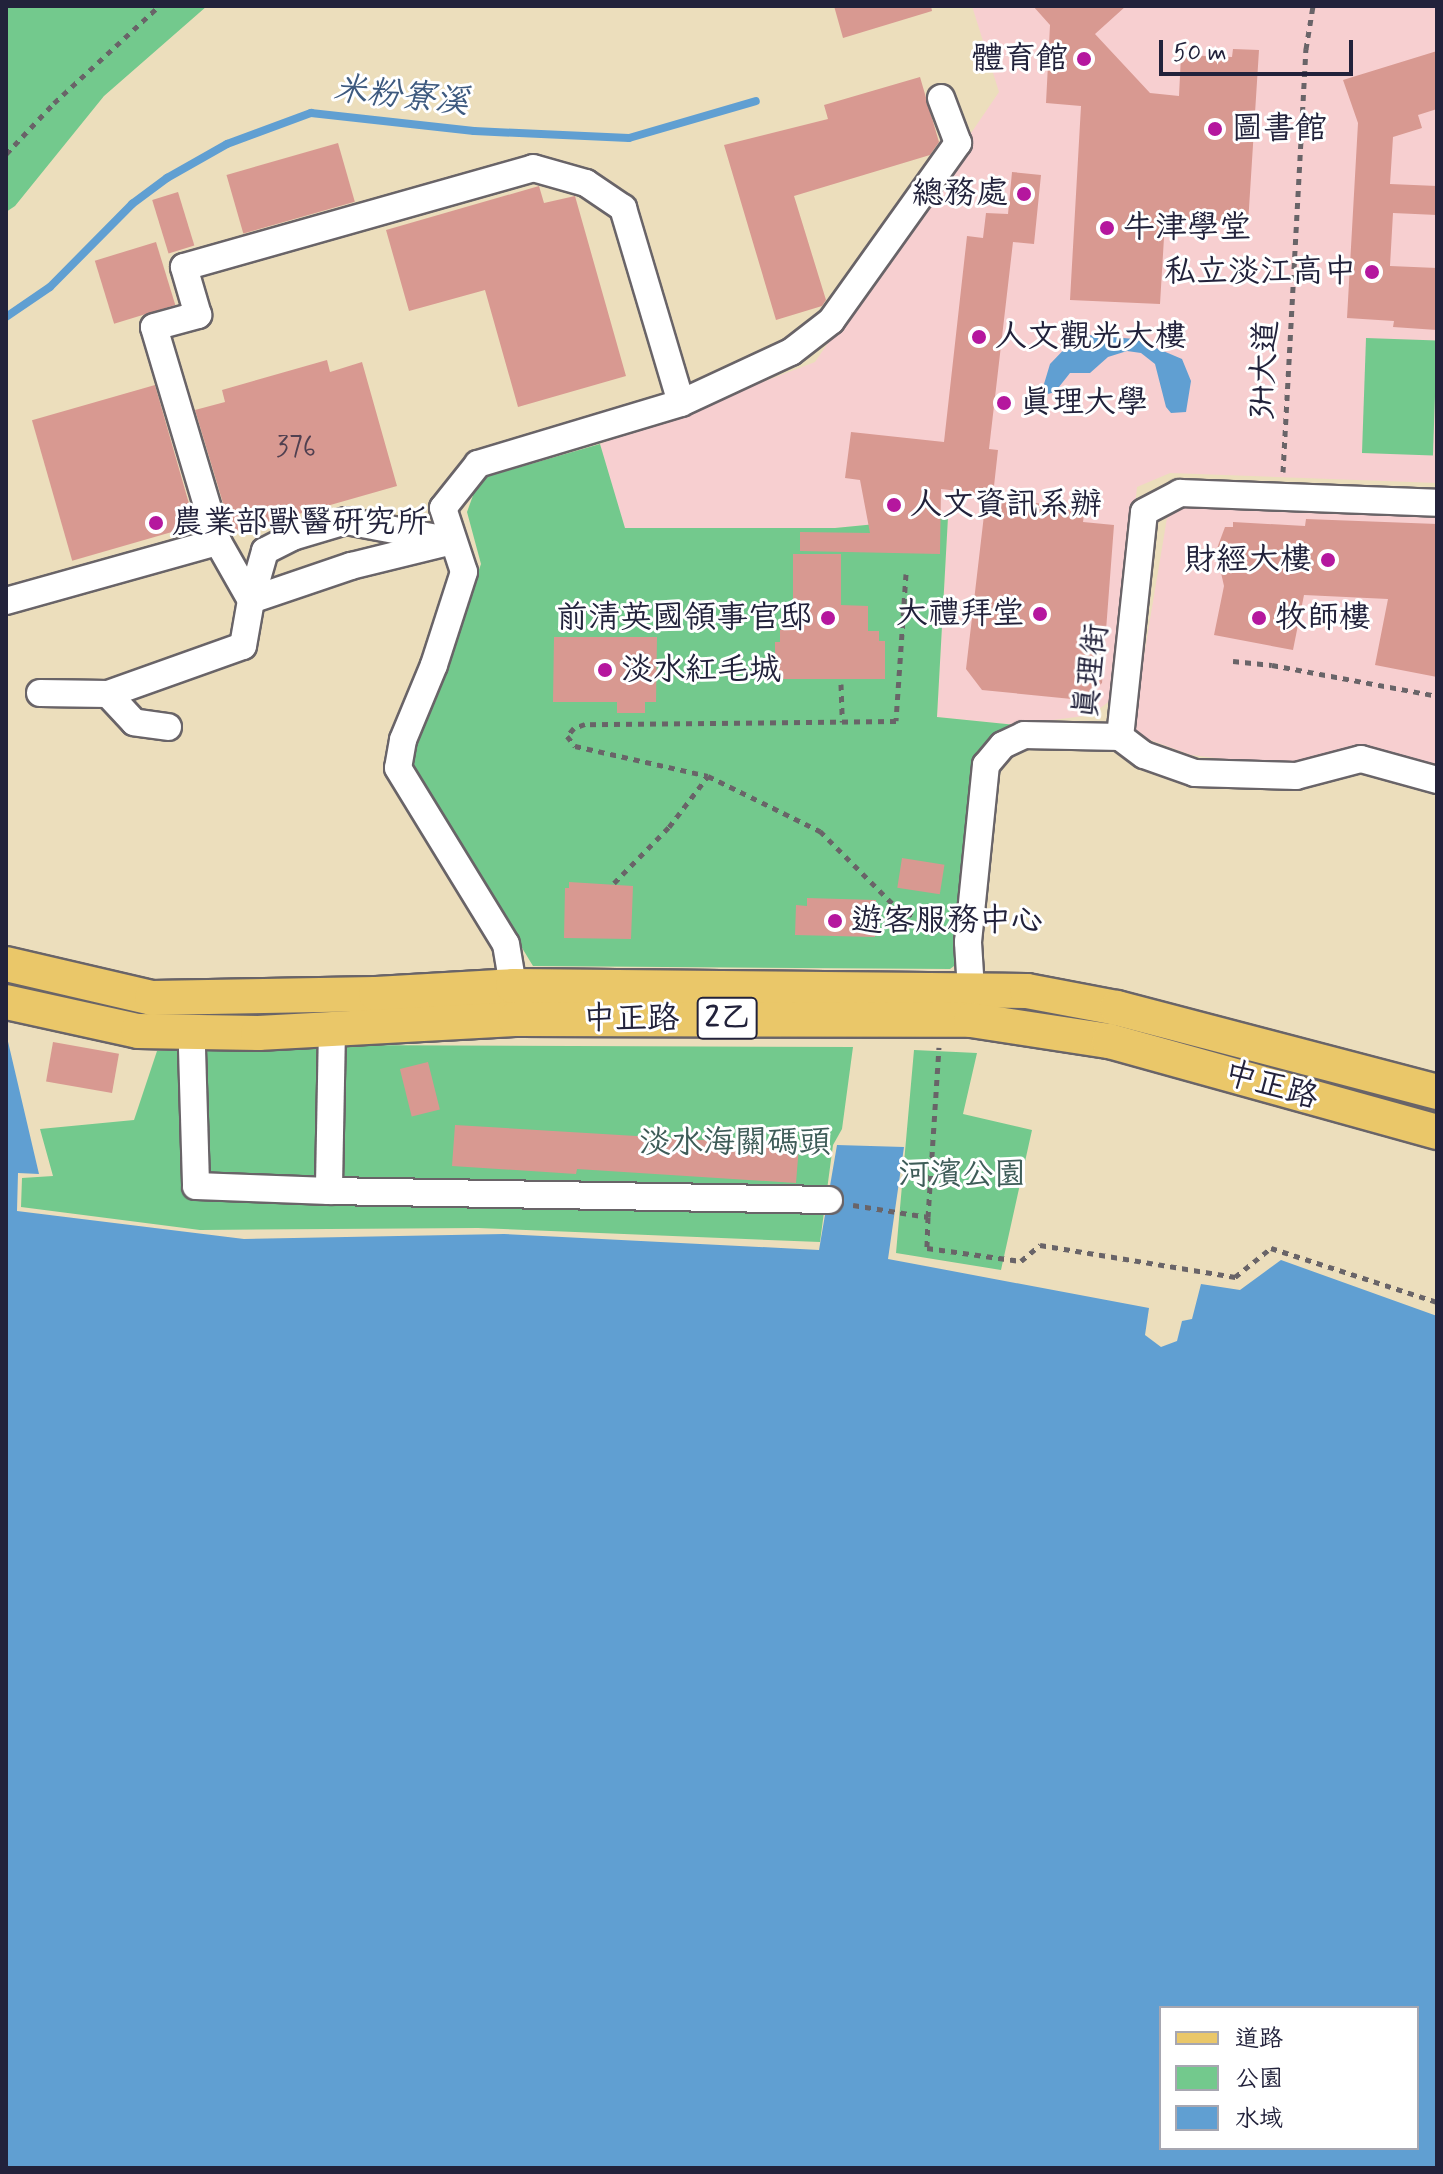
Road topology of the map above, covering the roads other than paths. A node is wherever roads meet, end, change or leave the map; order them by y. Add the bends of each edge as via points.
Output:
1 (941, 98) dead end
2 (681, 403) junction
3 (1437, 503) edge
4 (453, 541) junction
5 (218, 542) junction
6 (251, 600) junction
7 (6, 601) edge
8 (40, 693) dead end
9 (108, 694) junction
10 (168, 727) dead end
11 (1120, 737) junction
12 (1437, 780) edge
13 (6, 964) edge
14 (513, 986) junction
15 (6, 1002) edge
16 (972, 1004) junction
17 (332, 1029) junction
18 (192, 1049) dead end
19 (1437, 1092) edge
20 (1437, 1132) edge
21 (329, 1191) junction
22 (829, 1200) road end

1 - 2 street via 958,143 831,321 791,352
2 - 4 street via 478,464 443,508
2 - 5 street via 623,208 586,183 533,168 184,267 198,315 154,327
3 - 11 street, 真理街 via 1180,493 1144,512
4 - 6 street via 351,566
4 - 6 street via 346,521 265,551
4 - 14 street via 464,572 403,740 398,768 506,944
5 - 6 street
5 - 7 street
6 - 9 street via 243,646
8 - 9 street
9 - 10 street via 134,722
11 - 12 street via 1144,755 1195,773 1296,776 1361,759
11 - 16 street, 真理街 via 1024,735 1003,745 986,765 968,942
13 - 14 main road, 中正路 / 2乙 via 152,998
14 - 16 main road, 中正路 / 2乙
15 - 17 main road, 中正路 / 2乙 via 138,1031
16 - 17 main road, 中正路 / 2乙
16 - 19 main road, 中正路 / 2乙 via 1027,991 1117,1008
16 - 20 main road, 中正路 / 2乙
17 - 21 street
18 - 21 street via 196,1186
21 - 22 street

